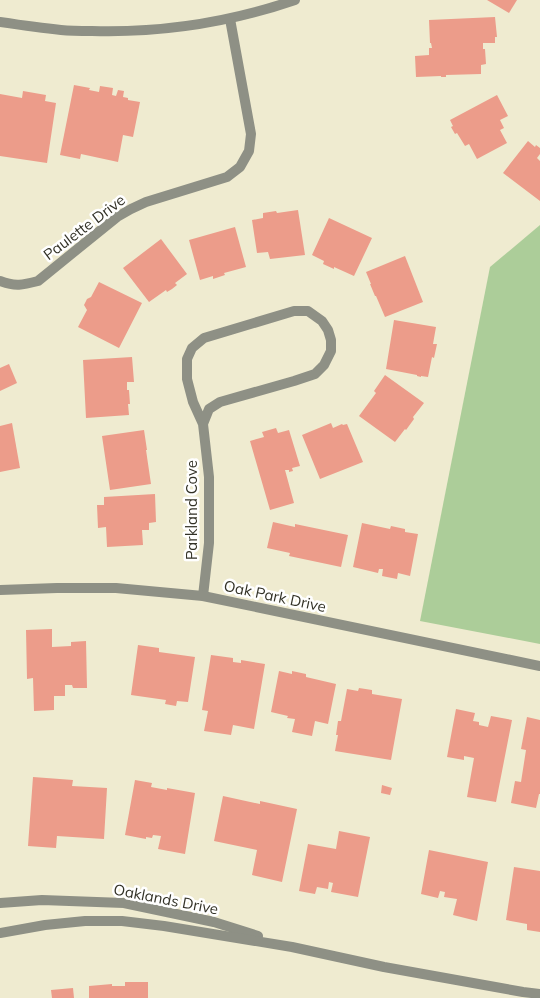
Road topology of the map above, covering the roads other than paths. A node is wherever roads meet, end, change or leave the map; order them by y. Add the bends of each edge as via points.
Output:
1 (295, 0) edge
2 (230, 19) junction
3 (0, 22) edge
4 (0, 281) edge
5 (203, 424) junction
6 (0, 590) edge
7 (203, 596) junction
8 (540, 666) edge
9 (0, 903) edge
10 (0, 933) edge
11 (292, 948) junction
12 (540, 994) edge

1 - 2 street
2 - 3 street via 168,29 119,32 62,30
2 - 4 street, Paulette Drive via 251,134 249,152 240,167 227,177 146,202 116,217 38,280 23,286
5 - 5 street, Parkland Cove via 209,409 220,402 315,374 331,351 332,340 322,321 308,311 294,311 204,338 192,348 187,359 187,379
5 - 7 street, Parkland Cove via 209,477 209,543
6 - 7 street, Oak Park Drive via 116,588
7 - 8 street, Oak Park Drive
9 - 11 street, Oaklands Drive via 42,900 124,903 214,922
10 - 11 street, Oaklands Drive via 85,921 122,921
11 - 12 street, Oaklands Drive

